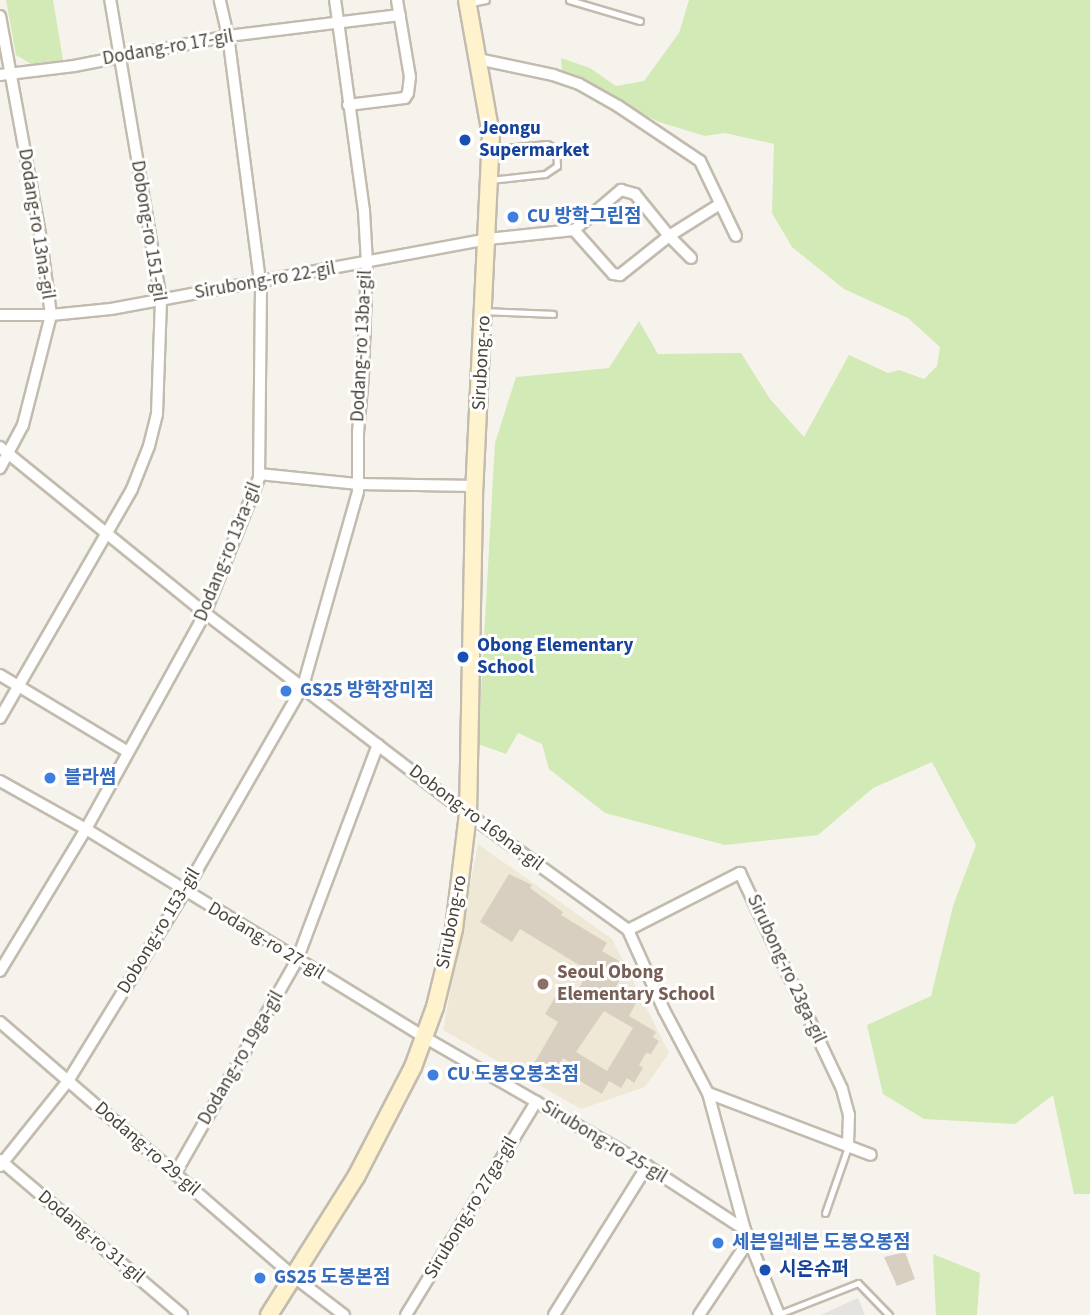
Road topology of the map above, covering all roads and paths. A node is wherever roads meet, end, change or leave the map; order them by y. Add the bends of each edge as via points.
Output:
1 (110, 0) edge
2 (220, 0) edge
3 (335, 0) edge
4 (397, 0) edge
5 (485, 0) edge
6 (569, 0) edge
7 (468, 2) edge
8 (400, 15) junction
9 (0, 16) edge
10 (337, 21) junction
11 (640, 21) dead end
12 (228, 36) junction
13 (118, 56) junction
14 (478, 59) junction
15 (5, 74) edge
16 (348, 105) junction
17 (491, 149) junction
18 (489, 180) junction
19 (720, 204) junction
20 (574, 230) junction
21 (669, 236) junction
22 (736, 236) dead end
23 (488, 239) junction
24 (691, 258) dead end
25 (367, 263) junction
26 (260, 284) junction
27 (161, 300) junction
28 (484, 311) junction
29 (553, 314) dead end
30 (0, 315) edge
31 (51, 315) junction
32 (4, 450) edge
33 (0, 468) edge
34 (259, 474) junction
35 (358, 484) junction
36 (475, 486) junction
37 (108, 535) junction
38 (205, 613) junction
39 (0, 675) edge
40 (303, 686) junction
41 (18, 687) junction
42 (0, 718) edge
43 (378, 745) junction
44 (128, 752) junction
45 (0, 781) edge
46 (468, 814) junction
47 (86, 829) junction
48 (185, 891) junction
49 (628, 930) junction
50 (297, 960) junction
51 (0, 971) edge
52 (0, 1023) edge
53 (424, 1037) junction
54 (68, 1081) junction
55 (708, 1093) junction
56 (536, 1102) junction
57 (848, 1146) junction
58 (871, 1155) dead end
59 (1, 1163) edge
60 (647, 1166) junction
61 (176, 1174) junction
62 (825, 1213) dead end
63 (747, 1235) junction
64 (293, 1276) junction
65 (779, 1314) edge
66 (182, 1315) edge
67 (269, 1315) edge
68 (344, 1315) edge
69 (406, 1315) edge
70 (554, 1315) edge
71 (699, 1315) edge
72 (889, 1315) edge

1 - 13 street, Dobong-ro 151-gil
2 - 12 street, Dodang-ro 13ra-gil
3 - 10 street, Dodang-ro 13ba-gil
4 - 8 street
5 - 7 lane
6 - 11 lane
7 - 14 street, Sirubong-ro
8 - 10 street, Dodang-ro 17-gil
8 - 16 street via 410,77 408,93 405,98
9 - 15 street, Dodang-ro 13na-gil
10 - 12 street, Dodang-ro 17-gil
10 - 16 street, Dodang-ro 13ba-gil
12 - 13 street, Dodang-ro 17-gil
12 - 26 street, Dodang-ro 13ra-gil
13 - 15 street, Dodang-ro 17-gil
13 - 27 street, Dobong-ro 151-gil
14 - 17 street, Sirubong-ro
14 - 19 street via 553,75 618,106 700,161
15 - 31 street, Dodang-ro 13na-gil
16 - 25 street, Dodang-ro 13ba-gil
17 - 18 street, Sirubong-ro
17 - 18 lane via 547,144 556,149 557,166 545,174
18 - 23 street, Sirubong-ro
19 - 21 street
19 - 22 street
20 - 21 street via 613,274 620,275
20 - 21 street via 621,190 627,190
20 - 23 street
21 - 24 street
23 - 25 street, Sirubong-ro 22-gil
23 - 28 street, Sirubong-ro
25 - 26 street, Sirubong-ro 22-gil
25 - 35 street, Dodang-ro 13ba-gil
26 - 27 street, Sirubong-ro 22-gil
26 - 34 street, Dodang-ro 13ra-gil
27 - 31 street, Sirubong-ro 22-gil
27 - 37 street, Dobong-ro 151-gil via 157,414 132,489
28 - 29 lane
28 - 36 street, Sirubong-ro
30 - 31 street, Sirubong-ro 22-gil
31 - 32 street, Dodang-ro 13na-gil via 23,425
32 - 33 street, Dodang-ro 13na-gil
32 - 37 street, Dobong-ro 169na-gil
34 - 35 street
34 - 38 street, Dodang-ro 13ra-gil
35 - 36 street
35 - 40 street, Dodang-ro 13ba-gil
36 - 46 street, Sirubong-ro
37 - 38 street, Dobong-ro 169na-gil
37 - 41 street, Dobong-ro 151-gil
38 - 40 street, Dobong-ro 169na-gil
38 - 44 street, Dodang-ro 13ra-gil
39 - 41 street
40 - 43 street, Dobong-ro 169na-gil
40 - 48 street, Dobong-ro 153-gil
41 - 42 street, Dobong-ro 151-gil
41 - 44 street
43 - 46 street, Dobong-ro 169na-gil
43 - 50 street, Dodang-ro 19ga-gil
44 - 47 street, Dodang-ro 13ra-gil
45 - 47 street, Dodang-ro 27-gil
46 - 49 street, Dobong-ro 169na-gil
46 - 53 street, Sirubong-ro via 454,929
47 - 48 street, Dodang-ro 27-gil
47 - 51 street, Dodang-ro 13ra-gil
48 - 50 street, Dodang-ro 27-gil
48 - 54 street, Dobong-ro 153-gil
49 - 55 street, Dobong-ro 169na-gil
49 - 57 street, Sirubong-ro 23ga-gil via 740,873 842,1089 849,1115
50 - 53 street, Dodang-ro 27-gil
50 - 61 street, Dodang-ro 19ga-gil
52 - 54 street, Dodang-ro 29-gil
53 - 56 street, Sirubong-ro 25-gil
53 - 64 street, Sirubong-ro via 356,1177
54 - 59 street, Dobong-ro 153-gil
54 - 61 street, Dodang-ro 29-gil
55 - 57 street
55 - 63 street, Dobong-ro 169na-gil
56 - 60 street, Sirubong-ro 25-gil
56 - 69 street, Sirubong-ro 27ga-gil
57 - 58 street
57 - 62 lane
59 - 66 street, Dodang-ro 31-gil
60 - 63 street, Sirubong-ro 25-gil
60 - 70 street
61 - 64 street, Dodang-ro 29-gil
63 - 65 street, Dobong-ro 169na-gil
63 - 71 street
64 - 67 street, Sirubong-ro
64 - 68 street, Dodang-ro 29-gil
65 - 72 lane via 858,1283

